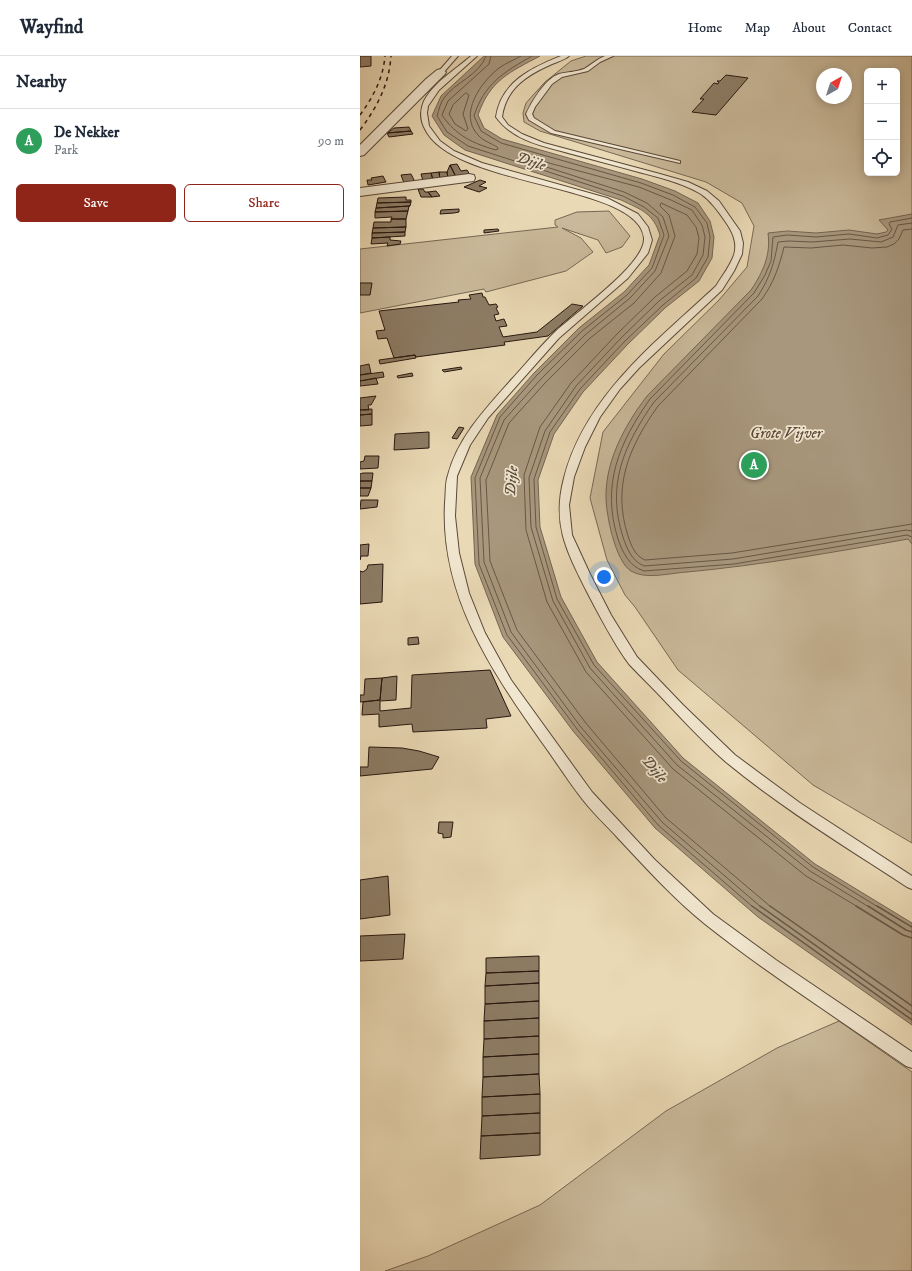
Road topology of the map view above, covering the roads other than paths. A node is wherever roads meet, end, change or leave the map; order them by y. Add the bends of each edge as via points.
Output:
1 (455, 56) edge
2 (474, 56) edge
3 (566, 56) edge
4 (610, 56) edge
5 (441, 72) joint
6 (420, 90) junction
7 (435, 91) junction
8 (360, 152) edge
9 (678, 162) dead end
10 (469, 178) dead end
11 (360, 192) edge
12 (912, 883) edge
13 (912, 1061) edge

1 - 5 lane
2 - 7 lane
3 - 12 lane via 529,73 505,96 499,117 506,126 542,144 658,175 704,193 726,216 736,232 739,244 738,254 719,288 636,366 595,417 580,447 569,478 564,505 567,535 605,615 633,660 679,708 730,758 789,803
4 - 9 lane via 586,70 560,76 550,83 532,107 529,114 531,119 553,132
5 - 6 street
6 - 7 lane
6 - 8 street
7 - 13 lane via 428,100 425,125 430,135 442,146 476,162 615,205 635,216 644,227 648,240 644,253 625,276 556,336 489,410 465,445 452,476 450,516 454,553 463,593 479,633 506,682 587,796 650,864 708,918
10 - 11 street

